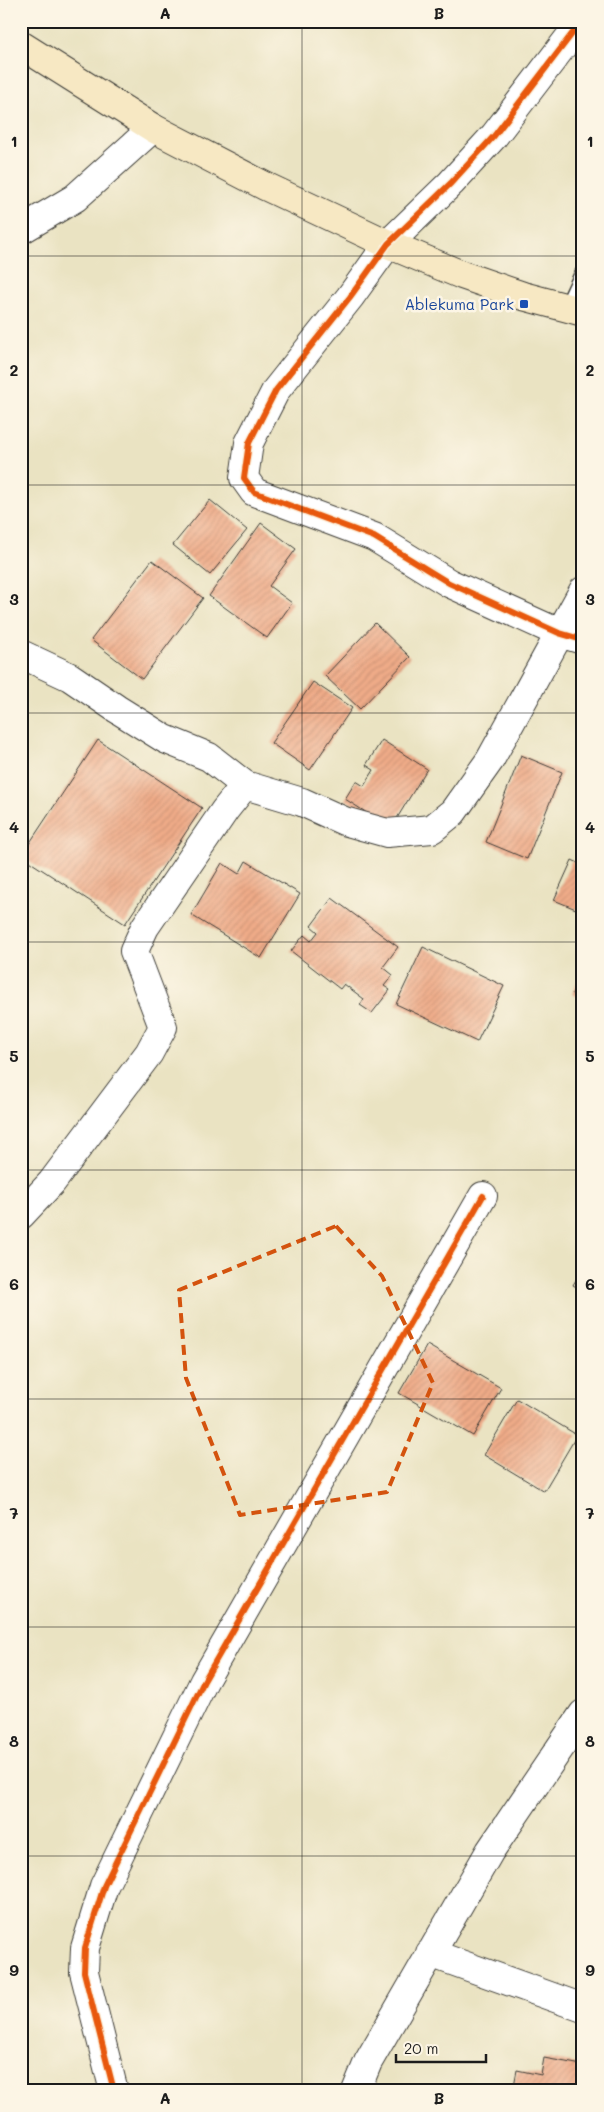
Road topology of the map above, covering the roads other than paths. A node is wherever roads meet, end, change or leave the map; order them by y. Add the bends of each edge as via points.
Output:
1 (573, 25) edge
2 (21, 45) edge
3 (153, 128) junction
4 (21, 230) edge
5 (388, 244) junction
6 (583, 274) edge
7 (575, 310) edge
8 (583, 591) edge
9 (571, 636) edge
10 (21, 654) edge
11 (245, 786) junction
12 (483, 1196) dead end
13 (21, 1215) edge
14 (583, 1714) edge
15 (430, 1953) junction
16 (583, 2008) edge
17 (114, 2091) edge
18 (356, 2091) edge

1 - 5 street via 494,136
2 - 3 street
3 - 4 street via 74,198
3 - 5 street
5 - 7 street via 471,278
5 - 9 street via 276,390 249,442 244,478 254,492 374,537 449,583
6 - 7 lane
8 - 9 street
9 - 11 street via 528,694 490,760 454,812 432,830 387,833 344,821 302,802
10 - 11 street via 70,677 165,739 209,757
11 - 13 street via 145,927 134,951 163,1027 149,1053 63,1167
12 - 17 street via 204,1681 104,1886 85,1948 84,1972
14 - 15 street via 490,1851
15 - 16 street
15 - 18 street via 368,2062

